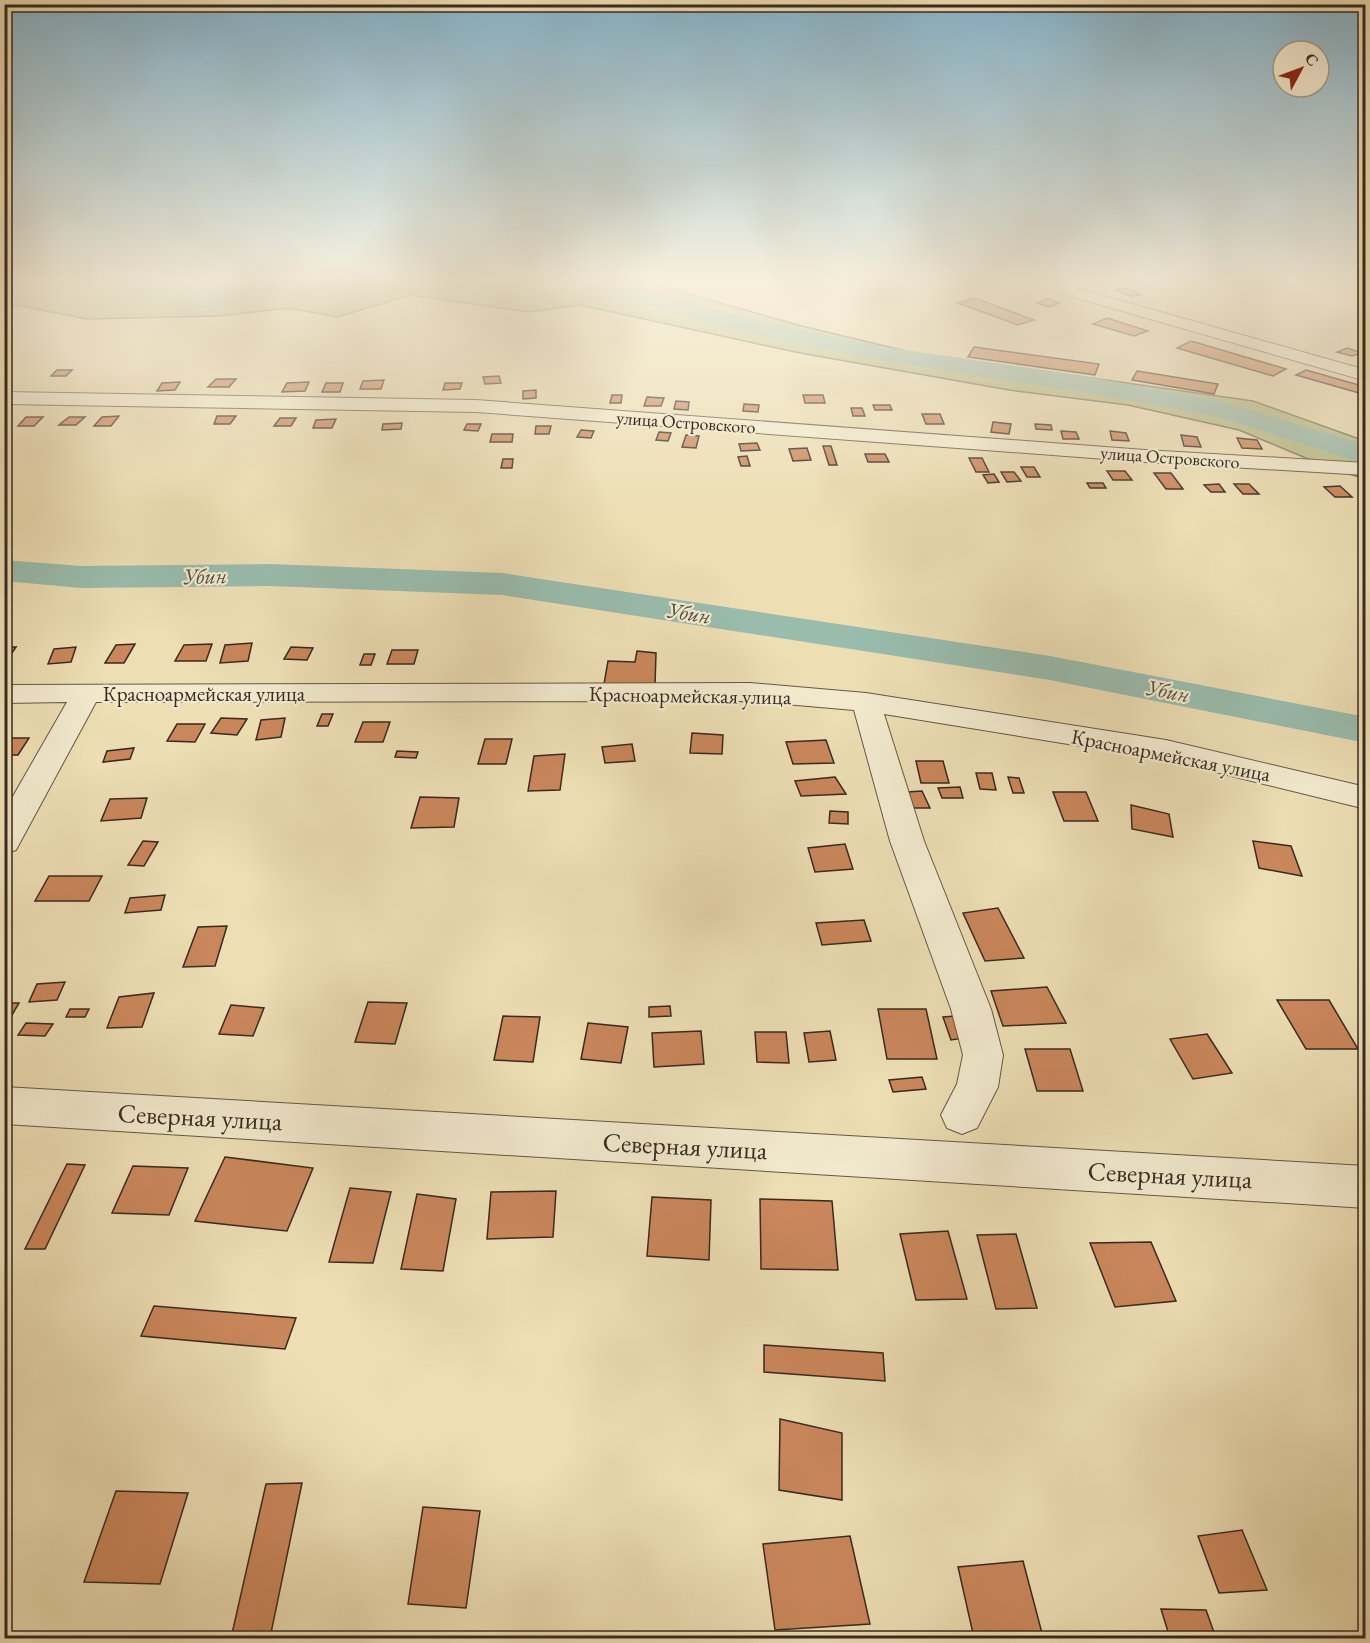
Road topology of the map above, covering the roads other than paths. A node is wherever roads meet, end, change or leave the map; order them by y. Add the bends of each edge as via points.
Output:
1 (1294, 356) edge
2 (1365, 376) edge
3 (4, 398) edge
4 (1365, 469) edge
5 (87, 693) junction
6 (4, 694) edge
7 (866, 702) junction
8 (1365, 798) edge
9 (4, 842) edge
10 (4, 1105) edge
11 (962, 1115) dead end
12 (1365, 1186) edge

1 - 2 street
3 - 4 street, улица Островского via 476,406
5 - 6 street, Красноармейская улица
5 - 7 street, Красноармейская улица via 750,692
5 - 9 street
7 - 8 street, Красноармейская улица via 1166,750
7 - 11 street via 907,841 971,1009 983,1055 977,1087
10 - 12 street, Северная улица

